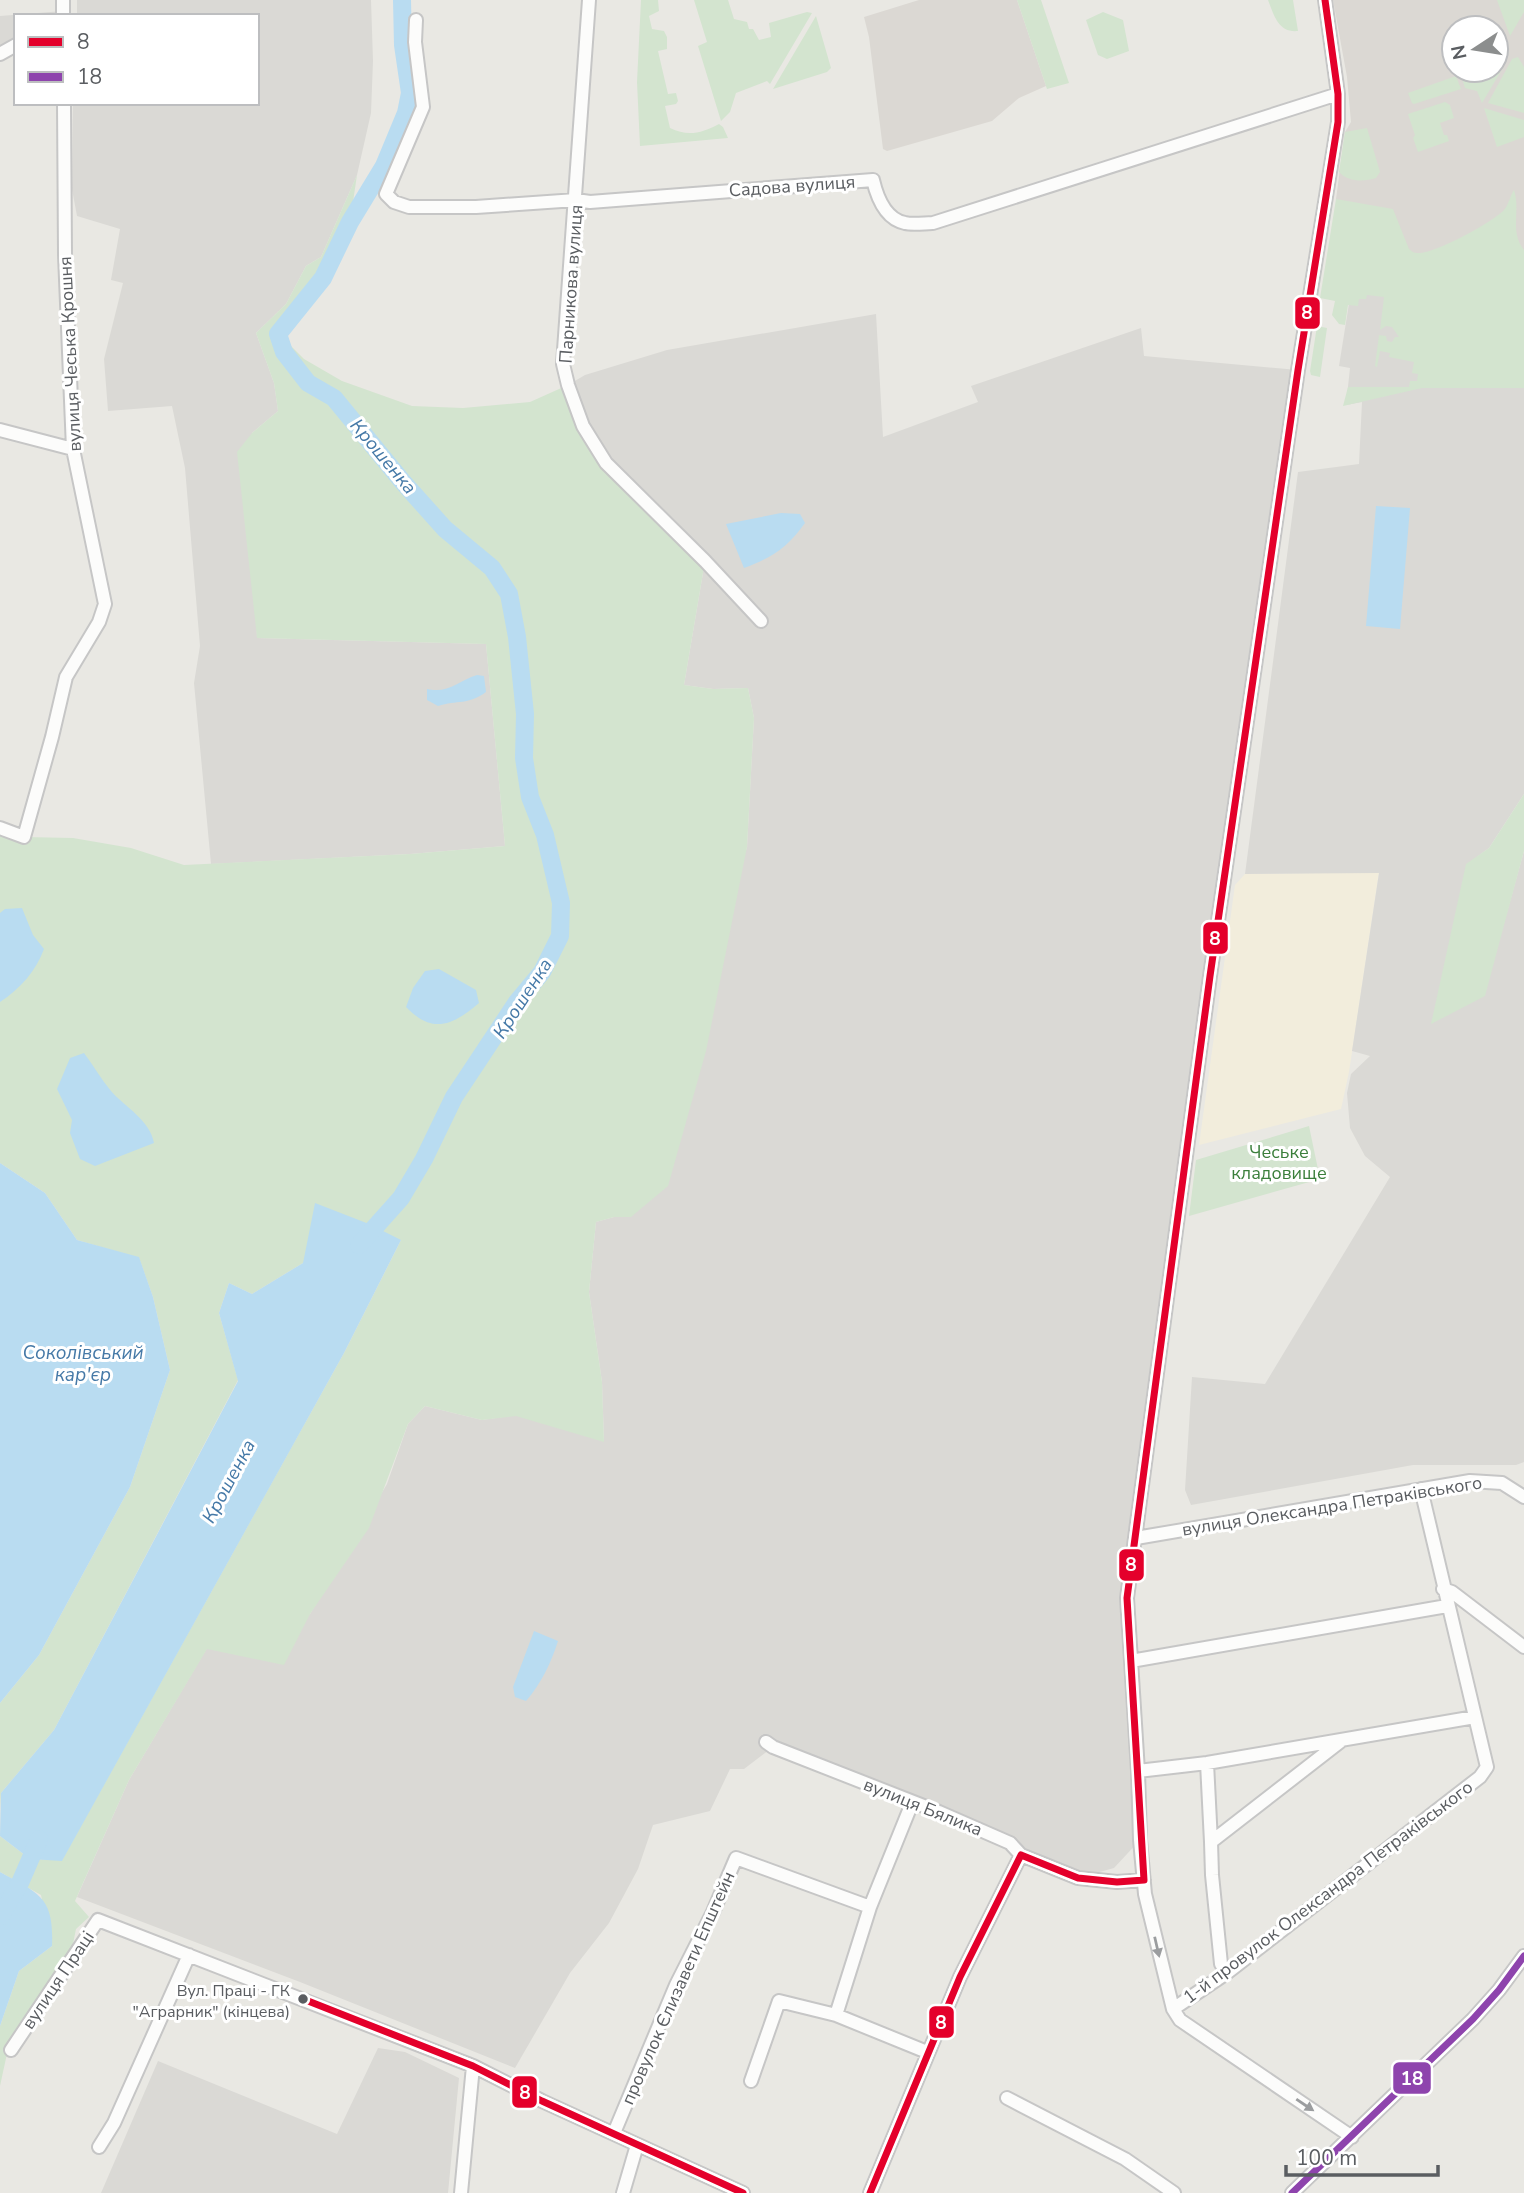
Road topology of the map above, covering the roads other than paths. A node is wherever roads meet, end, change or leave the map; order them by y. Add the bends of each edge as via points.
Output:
1 (589, 0) edge
2 (1325, 0) edge
3 (416, 20) dead end
4 (1338, 94) junction
5 (64, 105) edge
6 (576, 200) junction
7 (0, 430) edge
8 (73, 449) junction
9 (761, 621) dead end
10 (0, 828) edge
11 (1421, 1489) junction
12 (1521, 1495) edge
13 (1136, 1538) junction
14 (1443, 1589) junction
15 (1447, 1606) junction
16 (1524, 1647) edge
17 (1130, 1661) junction
18 (1475, 1717) junction
19 (1343, 1739) junction
20 (766, 1742) dead end
21 (1207, 1763) junction
22 (1138, 1771) junction
23 (912, 1802) junction
24 (1211, 1842) junction
25 (1021, 1855) junction
26 (1144, 1881) junction
27 (870, 1907) junction
28 (189, 1955) junction
29 (1524, 1956) edge
30 (1228, 1972) junction
31 (1174, 2009) junction
32 (836, 2015) junction
33 (11, 2050) dead end
34 (928, 2052) junction
35 (473, 2066) junction
36 (751, 2081) dead end
37 (1007, 2098) dead end
38 (614, 2133) junction
39 (1352, 2137) junction
40 (637, 2145) junction
41 (99, 2147) dead end
42 (461, 2193) edge
43 (623, 2193) edge
44 (743, 2193) edge
45 (870, 2193) edge
46 (1174, 2193) edge
47 (1292, 2193) edge

1 - 6 street, Парникова вулиця
2 - 4 street
3 - 6 street, Садова вулиця via 423,107 386,194 410,207
4 - 6 street, Садова вулиця via 933,223 903,223 887,212 873,180
4 - 13 street via 1338,125 1210,976
5 - 8 street, вулиця Чеська Крошня
6 - 9 street, Парникова вулиця via 564,364 583,426 606,463
7 - 8 street
8 - 10 street, вулиця Чеська Крошня via 105,604 66,677 24,837
11 - 12 street, вулиця Олександра Петраківського via 1470,1480 1502,1483
11 - 13 street, вулиця Олександра Петраківського
11 - 14 street, 1-й провулок Олександра Петраківського
13 - 17 street via 1127,1598
14 - 15 street, 1-й провулок Олександра Петраківського
14 - 16 street
15 - 17 street
15 - 18 street, 1-й провулок Олександра Петраківського
17 - 22 street
18 - 19 street
18 - 30 street, 1-й провулок Олександра Петраківського via 1487,1767 1480,1777
19 - 21 street
19 - 24 street
20 - 23 street, вулиця Бялика
21 - 22 street
21 - 24 street
22 - 26 street
23 - 25 street, вулиця Бялика via 1010,1843
23 - 27 street
24 - 30 street via 1221,1964
25 - 26 street, вулиця Бялика via 1078,1878
25 - 34 street
26 -> 31 street
27 - 32 street
27 - 38 street, провулок Єлизавети Епштейн via 736,1858
28 - 33 street, вулиця Праці via 97,1920
28 - 35 street, вулиця Праці
28 - 41 street
29 - 39 street via 1474,2019
30 - 31 street, 1-й провулок Олександра Петраківського
31 -> 39 street via 1180,2020
32 - 34 street
32 - 36 street via 779,2001
34 - 45 street
35 - 38 street, вулиця Праці
35 - 42 street
37 - 46 street via 1125,2160
38 - 40 street, вулиця Праці
39 - 47 street
40 - 43 street
40 - 44 street, вулиця Праці

